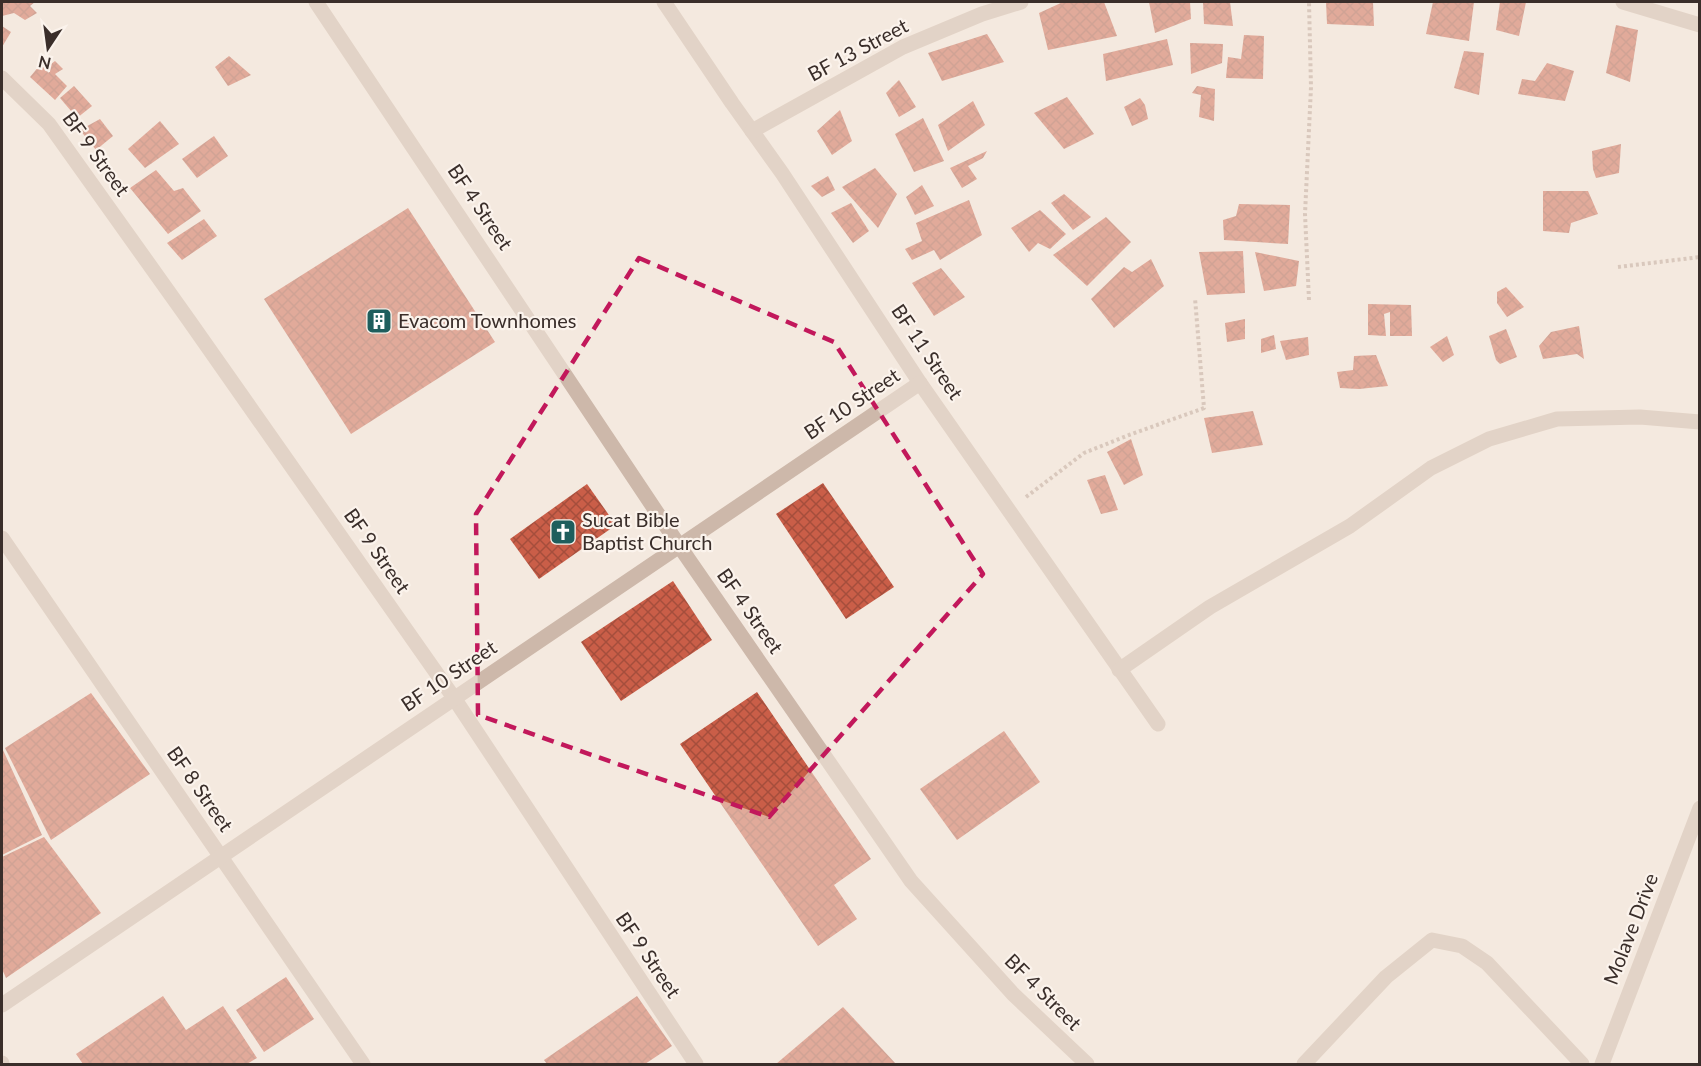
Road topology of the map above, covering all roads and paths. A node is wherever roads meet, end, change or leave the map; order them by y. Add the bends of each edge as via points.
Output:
1 (316, 2) edge
2 (664, 2) edge
3 (1021, 2) edge
4 (1309, 2) edge
5 (1623, 2) edge
6 (1700, 25) edge
7 (2, 78) edge
8 (752, 131) junction
9 (1700, 257) edge
10 (1618, 267) dead end
11 (1195, 298) dead end
12 (1309, 300) dead end
13 (920, 383) junction
14 (1700, 422) edge
15 (1008, 510) junction
16 (2, 538) edge
17 (680, 547) junction
18 (1119, 670) junction
19 (454, 698) junction
20 (1158, 724) dead end
21 (1700, 808) edge
22 (221, 857) junction
23 (2, 1005) edge
24 (363, 1065) edge
25 (696, 1065) edge
26 (1087, 1065) edge
27 (1304, 1065) edge
28 (1582, 1065) edge
29 (1602, 1065) edge

1 - 17 street, BF 4 Street
2 - 8 street, BF 11 Street
3 - 8 street, BF 13 Street via 903,47
4 - 12 path via 1311,87 1305,214
5 - 6 street
7 - 19 street, BF 9 Street via 49,124
8 - 13 street, BF 11 Street
9 - 10 path
11 - 15 path via 1204,408 1084,453
13 - 15 street, BF 11 Street
13 - 17 street, BF 10 Street
14 - 18 street via 1640,417 1557,419 1489,439 1431,468 1350,526 1210,607
15 - 18 street, BF 11 Street
16 - 22 street, BF 8 Street
17 - 19 street, BF 10 Street
17 - 26 street, BF 4 Street via 911,880 1013,994
18 - 20 street, BF 11 Street
19 - 22 street, BF 10 Street
19 - 25 street, BF 9 Street
21 - 29 street, Molave Drive
22 - 23 street, BF 10 Street
22 - 24 street, BF 8 Street
27 - 28 street via 1386,977 1432,940 1462,946 1487,963

